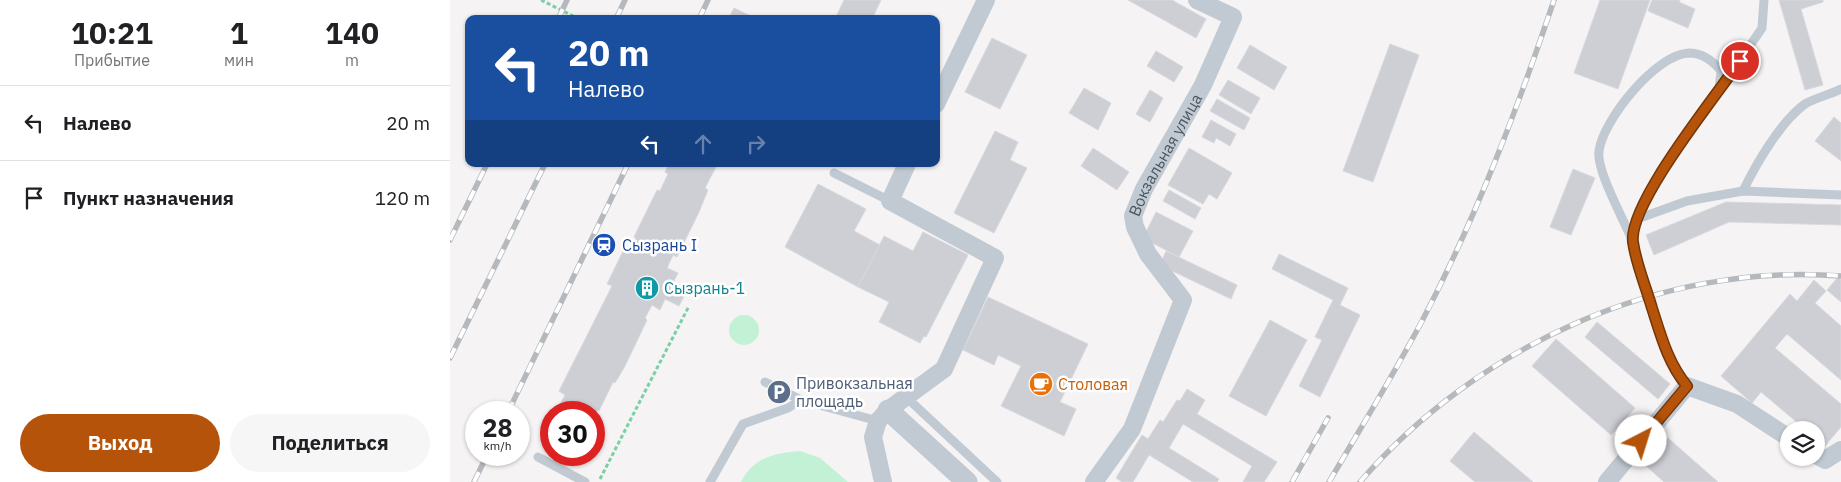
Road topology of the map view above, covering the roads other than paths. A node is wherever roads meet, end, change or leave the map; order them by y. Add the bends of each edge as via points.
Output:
1 (986, 0) edge
2 (1197, 0) edge
3 (1764, 0) edge
4 (1841, 89) edge
5 (1719, 91) junction
6 (940, 96) edge
7 (906, 167) edge
8 (834, 173) dead end
9 (1742, 191) junction
10 (1841, 196) edge
11 (890, 201) junction
12 (1638, 218) junction
13 (1632, 240) junction
14 (765, 382) dead end
15 (1687, 386) junction
16 (906, 397) junction
17 (801, 400) junction
18 (883, 416) junction
19 (1780, 432) edge
20 (1841, 450) edge
21 (538, 457) dead end
22 (1825, 460) edge
23 (885, 480) edge
24 (584, 482) edge
25 (710, 482) edge
26 (967, 482) edge
27 (997, 482) edge
28 (1094, 482) edge
29 (1607, 482) edge

1 - 6 street
2 - 28 street, Вокзальная улица via 1233,17 1203,85 1144,189 1133,216 1148,254 1183,300 1132,429
3 - 5 lane via 1762,28
4 - 9 lane via 1806,103 1800,109 1752,171
5 - 12 lane via 1660,171
5 - 13 lane via 1721,71 1715,63 1704,56 1689,53 1675,57 1655,69 1624,102 1606,129 1598,152 1604,178
7 - 11 street
8 - 11 lane
9 - 10 lane
9 - 12 lane via 1688,201
11 - 16 street via 995,258 944,369
12 - 13 lane
13 - 15 lane via 1662,339 1674,370
14 - 17 lane
15 - 19 street via 1737,404
15 - 29 street
16 - 18 street
16 - 27 lane
17 - 18 lane
17 - 25 lane via 743,424
18 - 23 street via 873,437
18 - 26 street
20 - 22 street
21 - 24 lane

